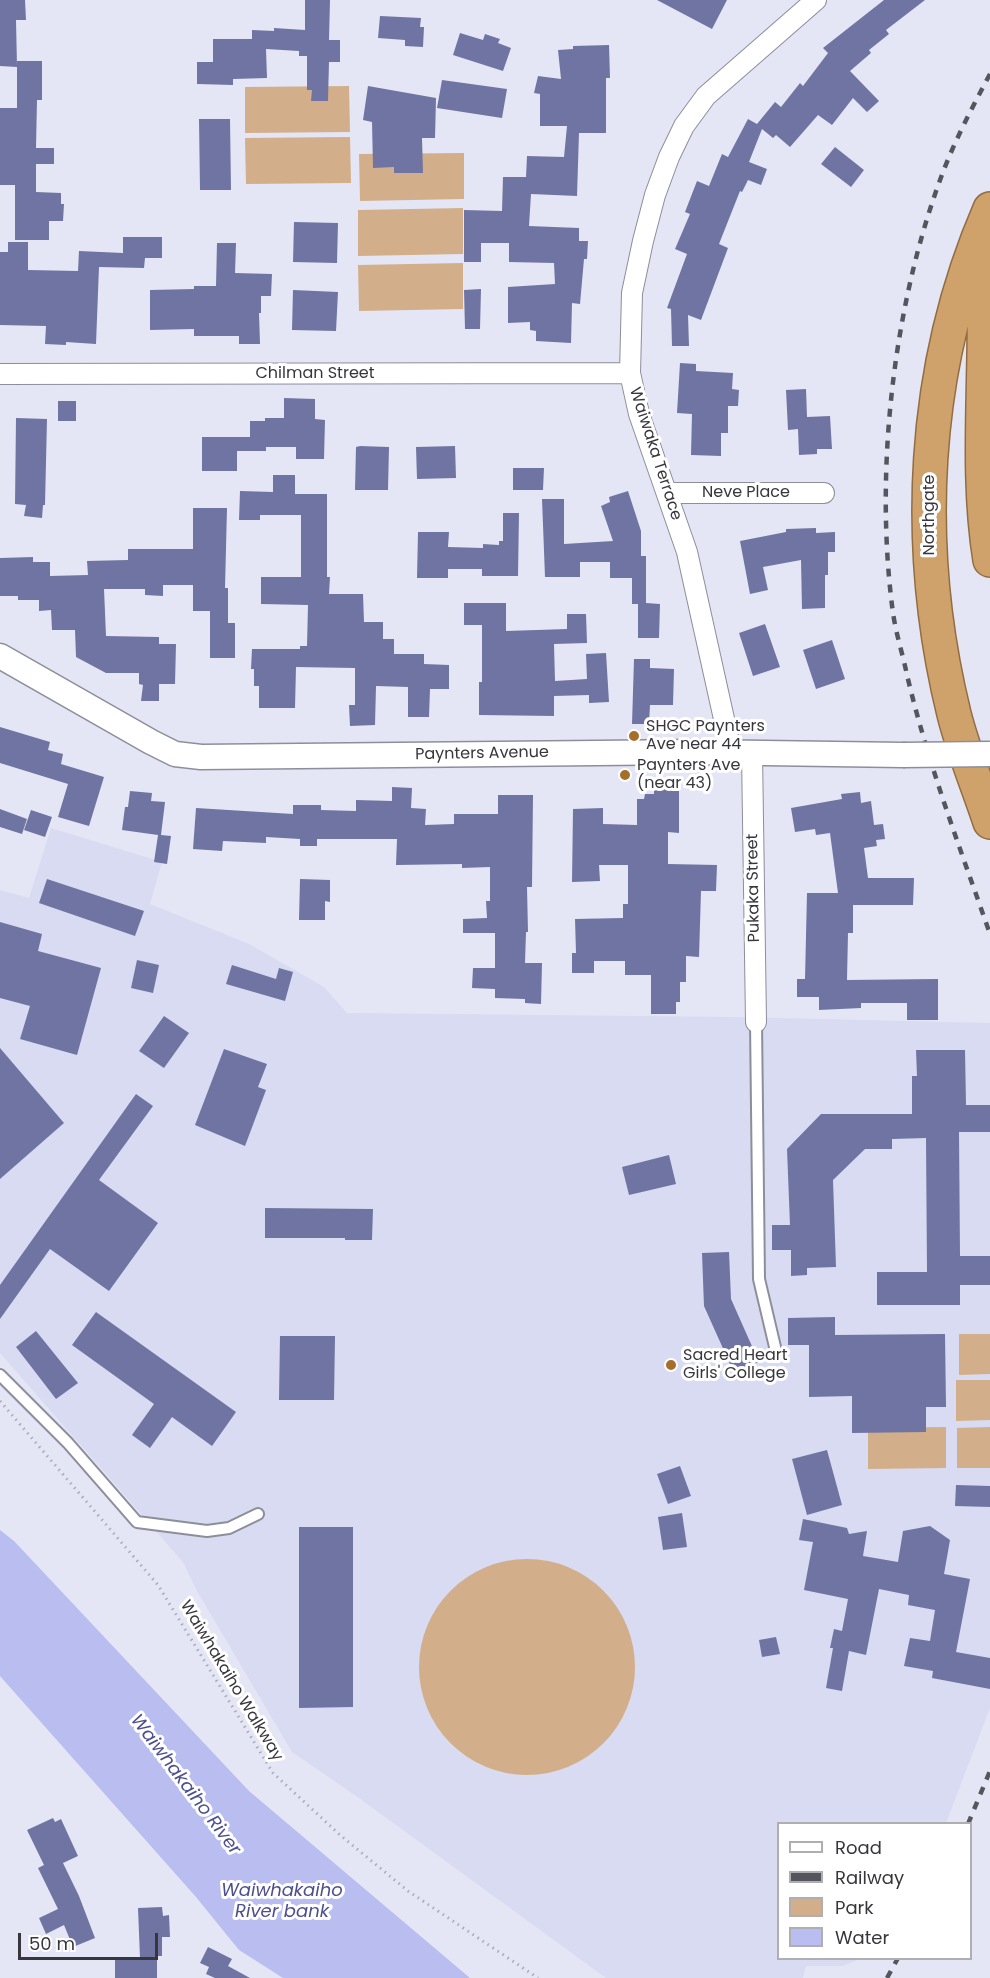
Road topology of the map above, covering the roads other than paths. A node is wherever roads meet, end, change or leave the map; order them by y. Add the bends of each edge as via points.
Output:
1 (816, 0) edge
2 (990, 209) edge
3 (990, 238) edge
4 (630, 373) junction
5 (0, 374) edge
6 (668, 493) junction
7 (824, 493) dead end
8 (990, 560) edge
9 (0, 656) edge
10 (728, 753) junction
11 (752, 753) junction
12 (990, 754) edge
13 (990, 822) edge
14 (756, 1022) joint
15 (775, 1347) dead end
16 (0, 1375) edge
17 (258, 1514) dead end

1 - 4 street, Waiwaka Terrace via 706,96 684,126 655,195 643,241 632,293
2 - 13 highway, Northgate via 962,284 947,342 937,394 928,502 929,557 943,663 954,716
3 - 8 highway via 982,451
4 - 5 street, Chilman Street
4 - 6 street, Waiwaka Terrace via 639,414
6 - 7 street, Neve Place
6 - 10 street, Waiwaka Terrace via 687,552 728,737
9 - 10 street, Paynters Avenue via 175,754 201,757
10 - 11 street, Paynters Avenue
11 - 12 street, Paynters Avenue, bridge
11 - 14 street, Pukaka Street
14 - 15 lane via 759,1279
16 - 17 lane via 68,1443 137,1522 207,1532 229,1528

